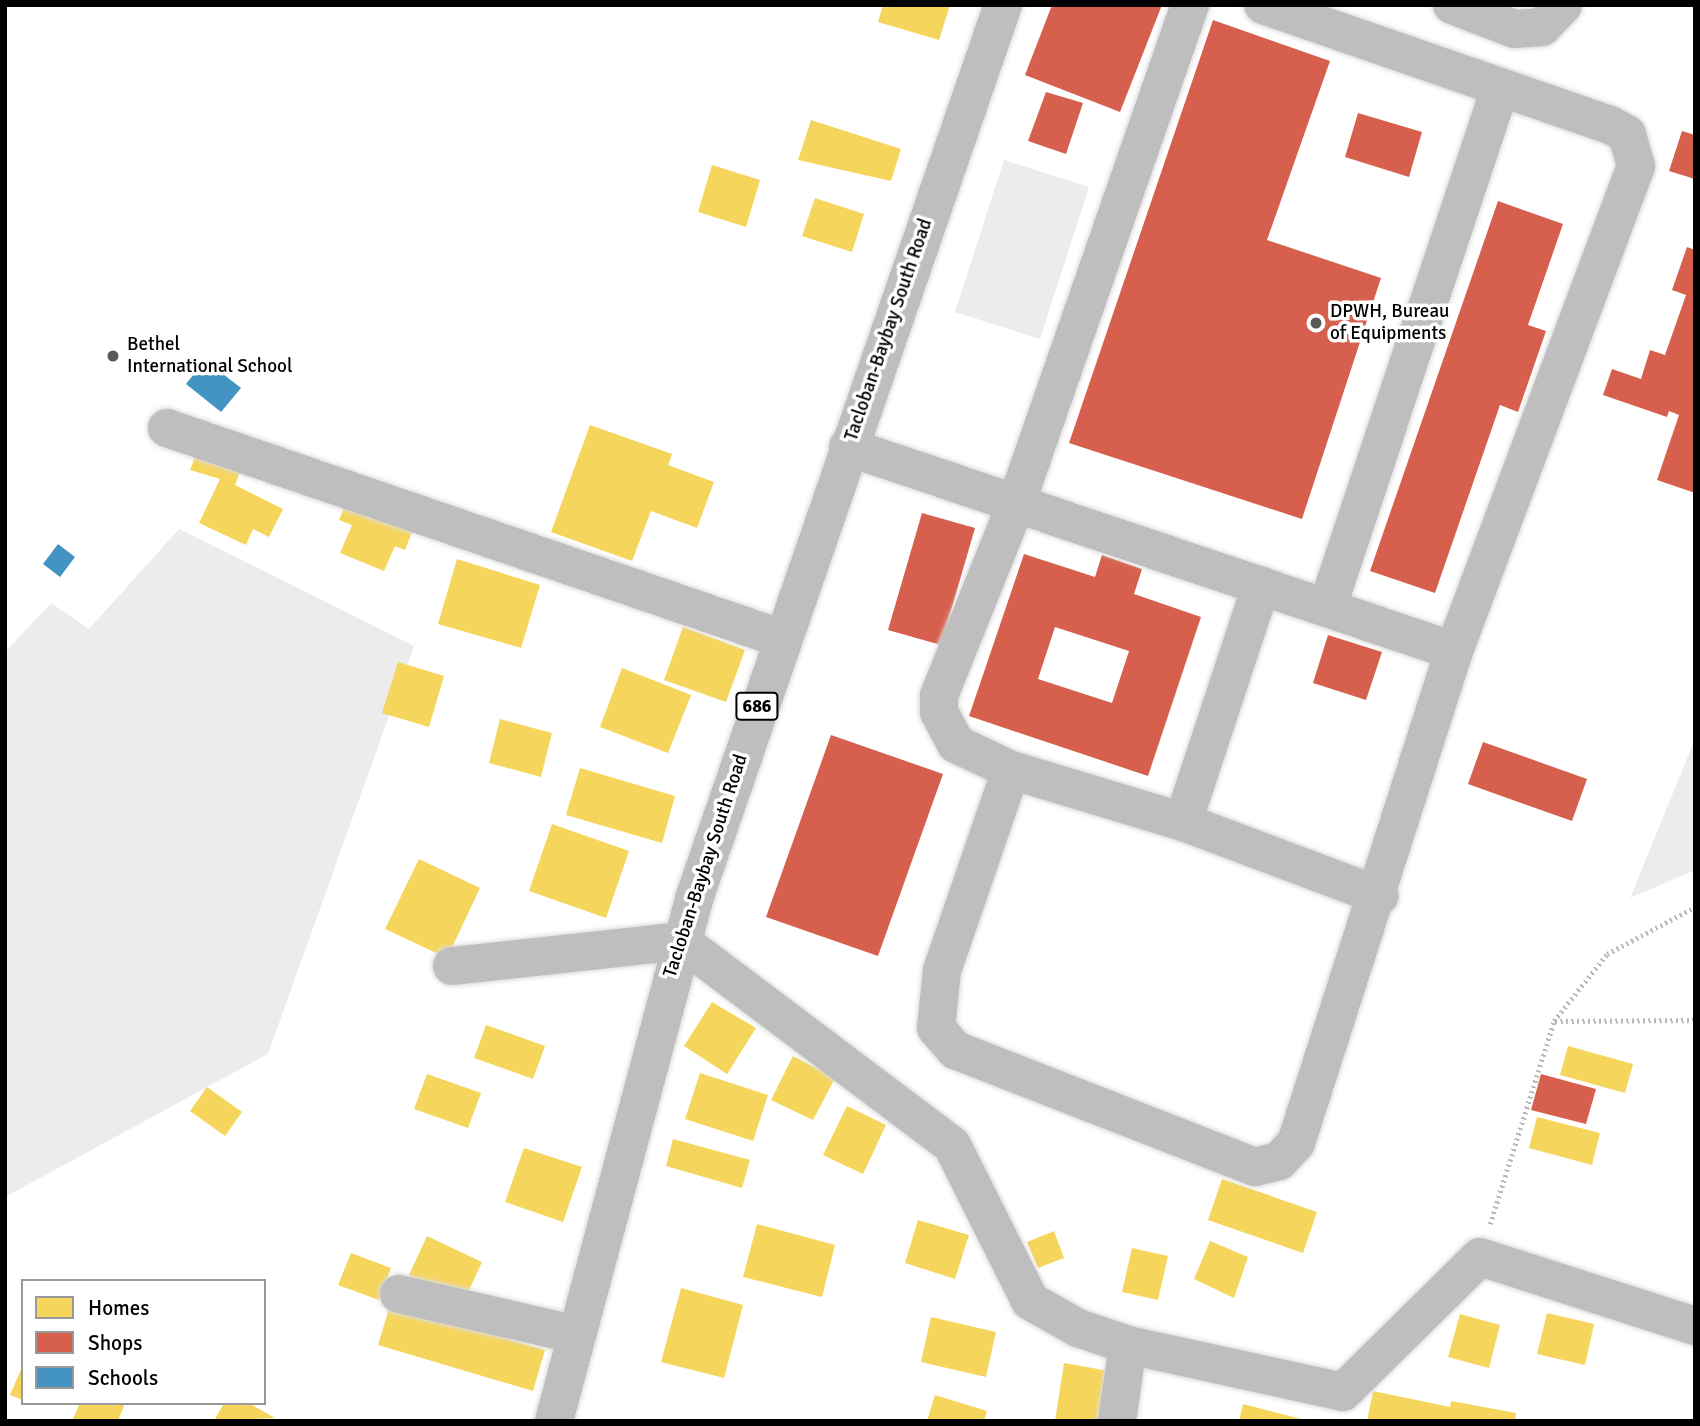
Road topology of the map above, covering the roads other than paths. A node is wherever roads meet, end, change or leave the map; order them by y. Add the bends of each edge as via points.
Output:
1 (1003, 5) edge
2 (1190, 5) edge
3 (1263, 5) edge
4 (1452, 5) edge
5 (1563, 5) edge
6 (1499, 92) junction
7 (167, 428) dead end
8 (848, 447) junction
9 (1016, 504) junction
10 (1261, 586) junction
11 (1327, 608) junction
12 (780, 638) junction
13 (1454, 651) junction
14 (1011, 769) junction
15 (1183, 822) junction
16 (1380, 896) junction
17 (681, 941) junction
18 (452, 966) dead end
19 (398, 1294) dead end
20 (1695, 1326) edge
21 (573, 1334) junction
22 (1128, 1345) junction
23 (1340, 1406) edge
24 (554, 1421) edge
25 (1117, 1421) edge

1 - 8 street, Tacloban-Baybay South Road / 686
2 - 9 street
3 - 6 street
4 - 5 street via 1515,29 1542,27
6 - 11 street
6 - 13 street via 1627,134 1636,166
7 - 12 street
8 - 9 street
8 - 12 street, Tacloban-Baybay South Road / 686
9 - 10 street
9 - 14 street via 939,696 942,726 956,744
10 - 11 street
10 - 15 street
11 - 13 street
12 - 17 street, Tacloban-Baybay South Road / 686
13 - 16 street
14 - 15 street
14 - 16 street via 942,970 936,1028 955,1050 1255,1167 1279,1161 1296,1143
15 - 16 street
17 - 18 street
17 - 21 street, Tacloban-Baybay South Road / 686
17 - 22 street via 952,1145 1030,1301 1077,1328
19 - 21 street
20 - 23 street via 1480,1257
21 - 24 street, Tacloban-Baybay South Road / 686
22 - 23 street
22 - 25 street

